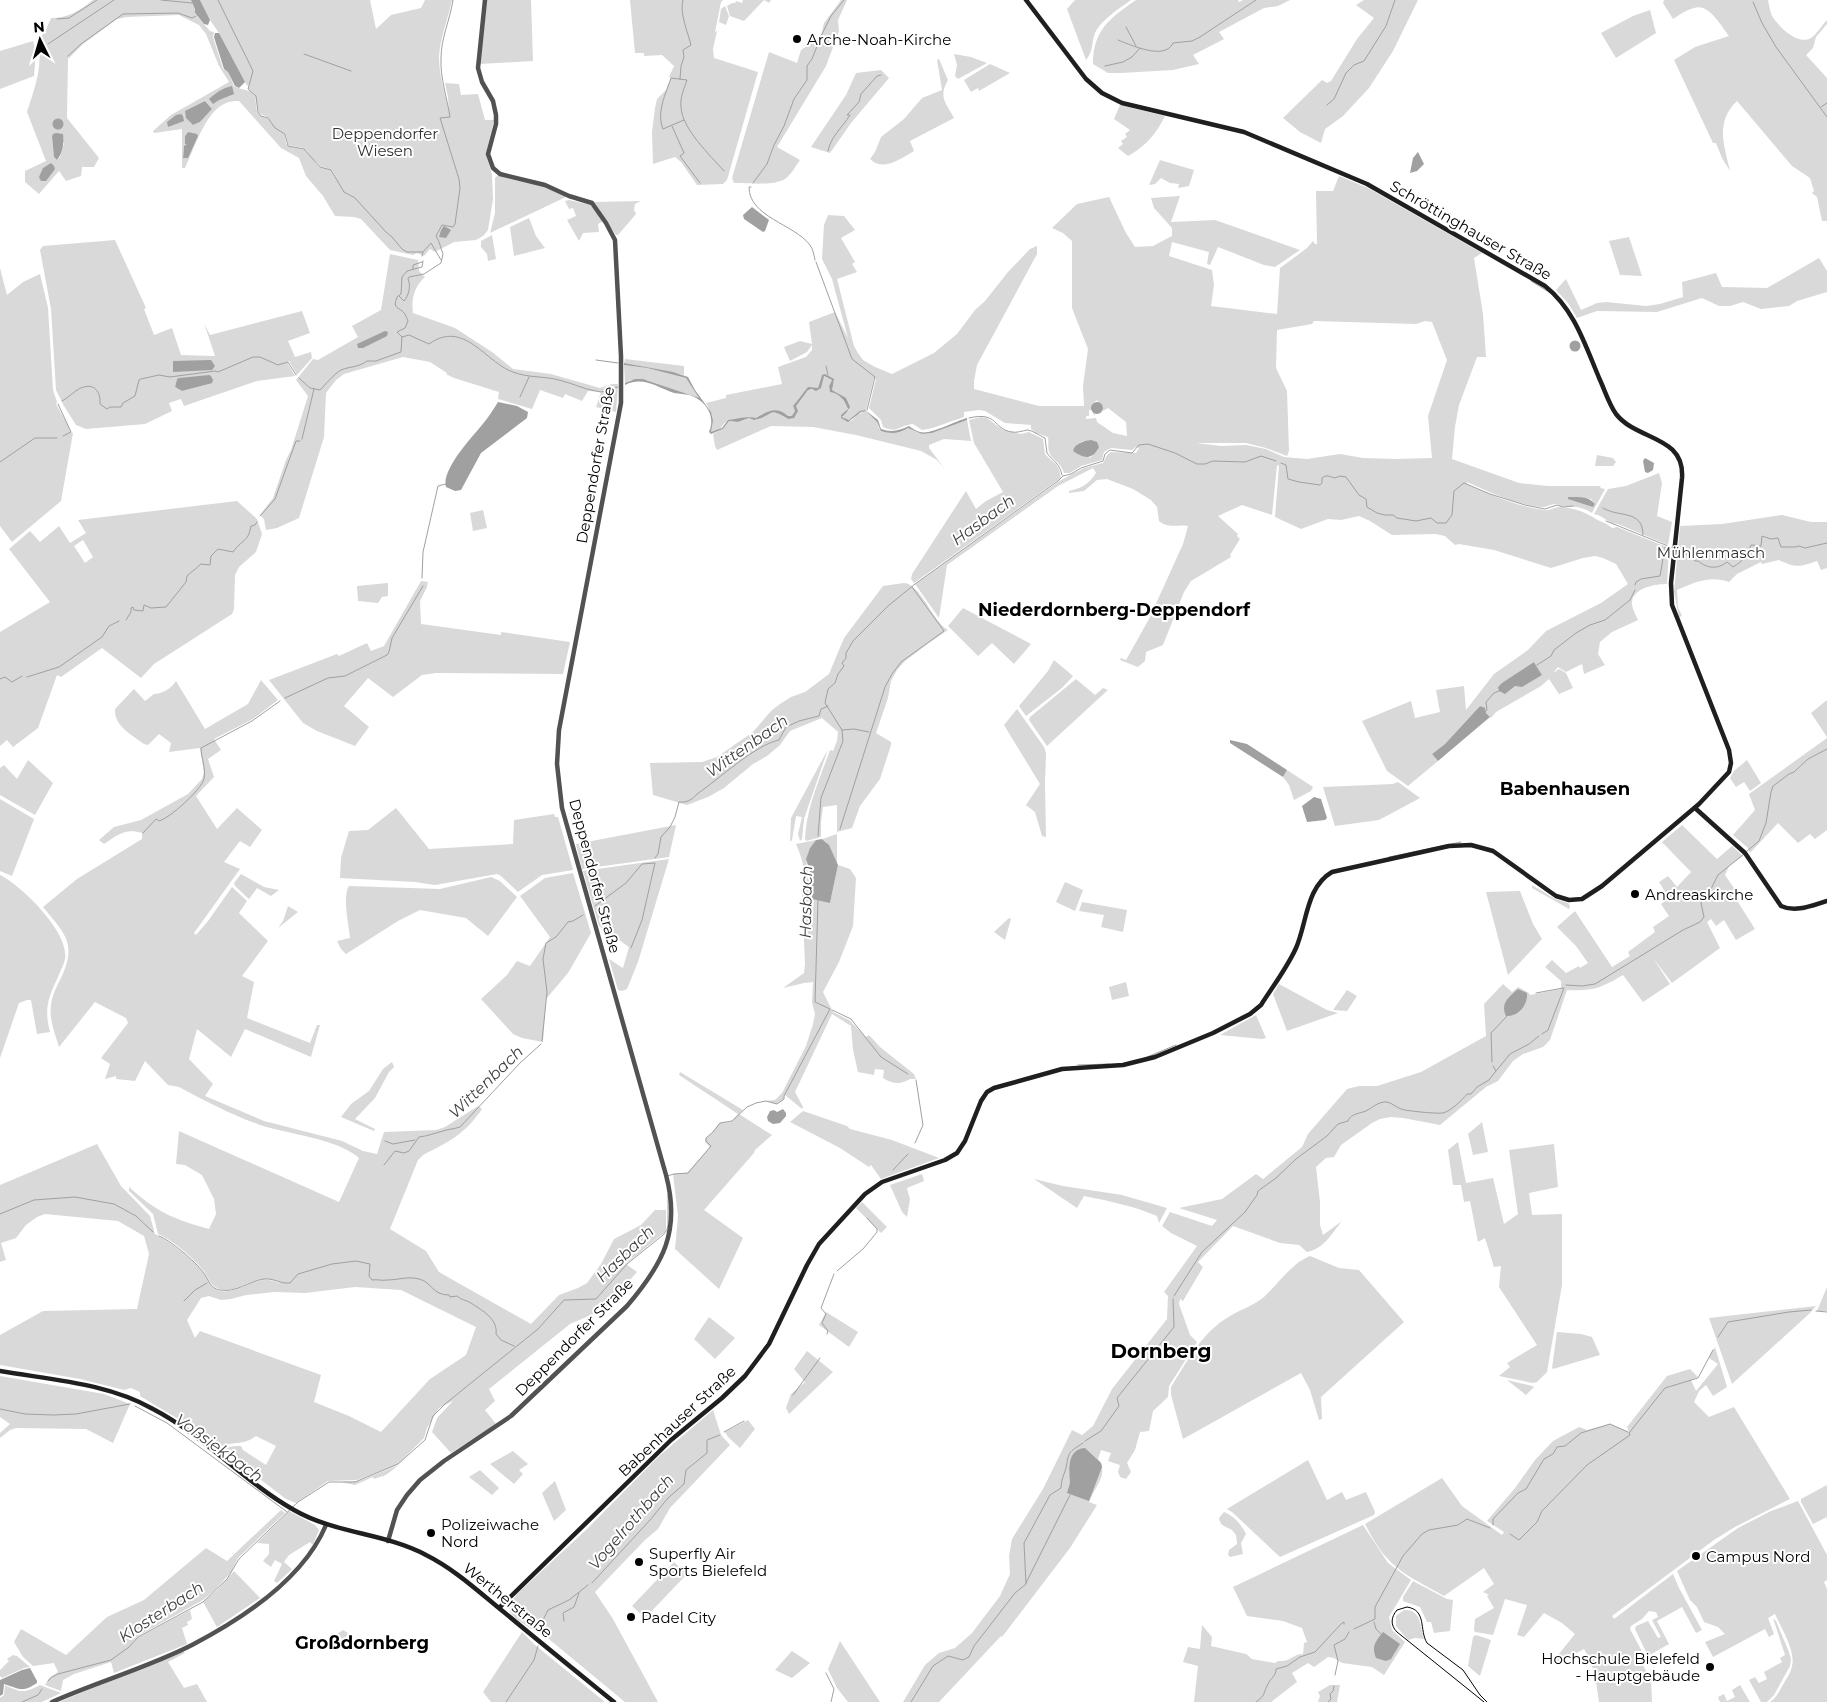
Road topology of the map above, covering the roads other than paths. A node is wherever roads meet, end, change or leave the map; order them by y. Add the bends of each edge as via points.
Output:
1 (485, 0) edge
2 (1026, 0) edge
3 (1695, 808) junction
4 (1827, 900) edge
5 (0, 1371) edge
6 (326, 1526) junction
7 (388, 1542) junction
8 (499, 1608) junction
9 (52, 1702) edge
10 (614, 1702) edge

1 - 7 street, Deppendorfer Straße via 478,68 496,115 488,154 492,168 500,174 545,185 592,203 615,240 621,403 559,730 557,772 567,828 667,1177 672,1206 671,1226 660,1261 641,1290 516,1412 420,1480 397,1510
2 - 3 main road, Schröttinghauser Straße via 1086,79 1102,93 1122,102 1244,132 1367,184 1545,286 1563,303 1579,329 1616,413 1636,431 1669,446 1677,454 1683,469 1671,589 1674,610 1732,761 1726,776
3 - 4 main road via 1743,851 1781,906 1793,909
3 - 8 main road, Babenhauser Straße via 1600,888 1577,900 1556,896 1496,853 1471,845 1443,847 1332,872 1316,887 1296,949 1255,1011 1213,1033 1149,1059 1120,1066 1062,1069 989,1091 954,1156 882,1182 865,1194 819,1244 770,1344 744,1376 665,1446
5 - 6 main road, Wertherstraße via 105,1389 141,1402 177,1424 291,1509
6 - 7 main road, Wertherstraße
6 - 9 street via 309,1556 289,1578 226,1625 184,1648
7 - 8 main road, Wertherstraße via 438,1561
8 - 10 main road, Wertherstraße

